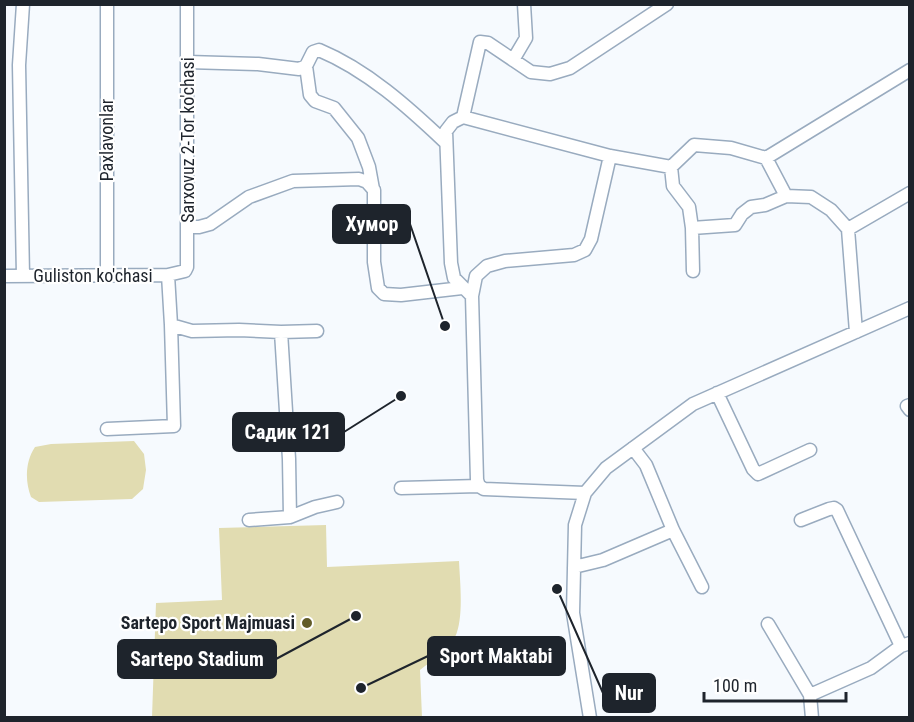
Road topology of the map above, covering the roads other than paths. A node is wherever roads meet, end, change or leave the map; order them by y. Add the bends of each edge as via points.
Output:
1 (23, 4) edge
2 (107, 4) edge
3 (187, 4) edge
4 (524, 4) edge
5 (667, 4) edge
6 (513, 60) junction
7 (188, 62) junction
8 (306, 66) junction
9 (909, 70) edge
10 (463, 117) junction
11 (445, 142) junction
12 (610, 156) junction
13 (766, 158) junction
14 (671, 167) junction
15 (374, 190) junction
16 (909, 193) edge
17 (786, 196) junction
18 (188, 227) junction
19 (692, 228) junction
20 (848, 229) junction
21 (693, 271) dead end
22 (182, 273) joint
23 (168, 275) junction
24 (4, 276) edge
25 (23, 276) junction
26 (107, 276) junction
27 (462, 288) junction
28 (472, 296) junction
29 (909, 308) edge
30 (171, 325) junction
31 (317, 331) dead end
32 (280, 332) junction
33 (856, 332) junction
34 (717, 393) junction
35 (909, 405) edge
36 (909, 410) edge
37 (107, 429) dead end
38 (633, 448) junction
39 (810, 450) dead end
40 (479, 486) junction
41 (401, 488) dead end
42 (585, 493) junction
43 (337, 502) dead end
44 (290, 517) junction
45 (249, 520) dead end
46 (801, 520) dead end
47 (673, 530) junction
48 (574, 567) junction
49 (702, 587) dead end
50 (768, 624) dead end
51 (905, 644) edge
52 (810, 695) junction
53 (590, 717) edge
54 (812, 717) edge

1 - 25 street via 19,65
2 - 26 street, Paxlavonlar
3 - 7 street, Sarxovuz 2-Tor ko'chasi
4 - 6 street via 526,38
5 - 6 street via 570,68 550,74 531,72
6 - 10 street via 480,42
7 - 8 street via 299,69
7 - 18 street, Sarxovuz 2-Tor ko'chasi
8 - 11 street via 313,52 328,54 394,96
8 - 15 street via 310,95 334,108 358,138
9 - 13 street
10 - 11 street via 446,131
10 - 12 street
11 - 27 street via 451,263 454,278
12 - 14 street
12 - 28 street via 585,250 574,255 487,266 476,276
13 - 14 street via 731,148 694,146
13 - 17 street
14 - 19 street via 674,186 689,207
15 - 18 street via 359,179 293,181 249,197 210,224
15 - 27 street via 378,288 384,294 401,295
16 - 20 street
17 - 19 street via 751,207 735,225
17 - 20 street via 811,197 831,210
18 - 22 street, Sarxovuz 2-Tor ko'chasi via 187,267
19 - 21 street
20 - 33 street
22 - 23 street, Guliston ko'chasi
23 - 26 street, Guliston ko'chasi
23 - 30 street
24 - 25 street, Guliston ko'chasi
25 - 26 street, Guliston ko'chasi
27 - 28 street
28 - 40 street
29 - 33 street
30 - 32 street via 192,331
30 - 37 street via 174,426
31 - 32 street
32 - 44 street
33 - 34 street
34 - 38 street via 693,404
34 - 39 street via 758,474
35 - 36 street
38 - 42 street via 606,468
38 - 47 street via 646,465
40 - 41 street
40 - 42 street
42 - 48 street via 575,525
43 - 44 street
44 - 45 street
46 - 51 street via 829,508 837,510
47 - 48 street via 603,560
47 - 49 street
48 - 53 street via 573,613
50 - 52 street
51 - 52 street via 871,668
52 - 54 street

